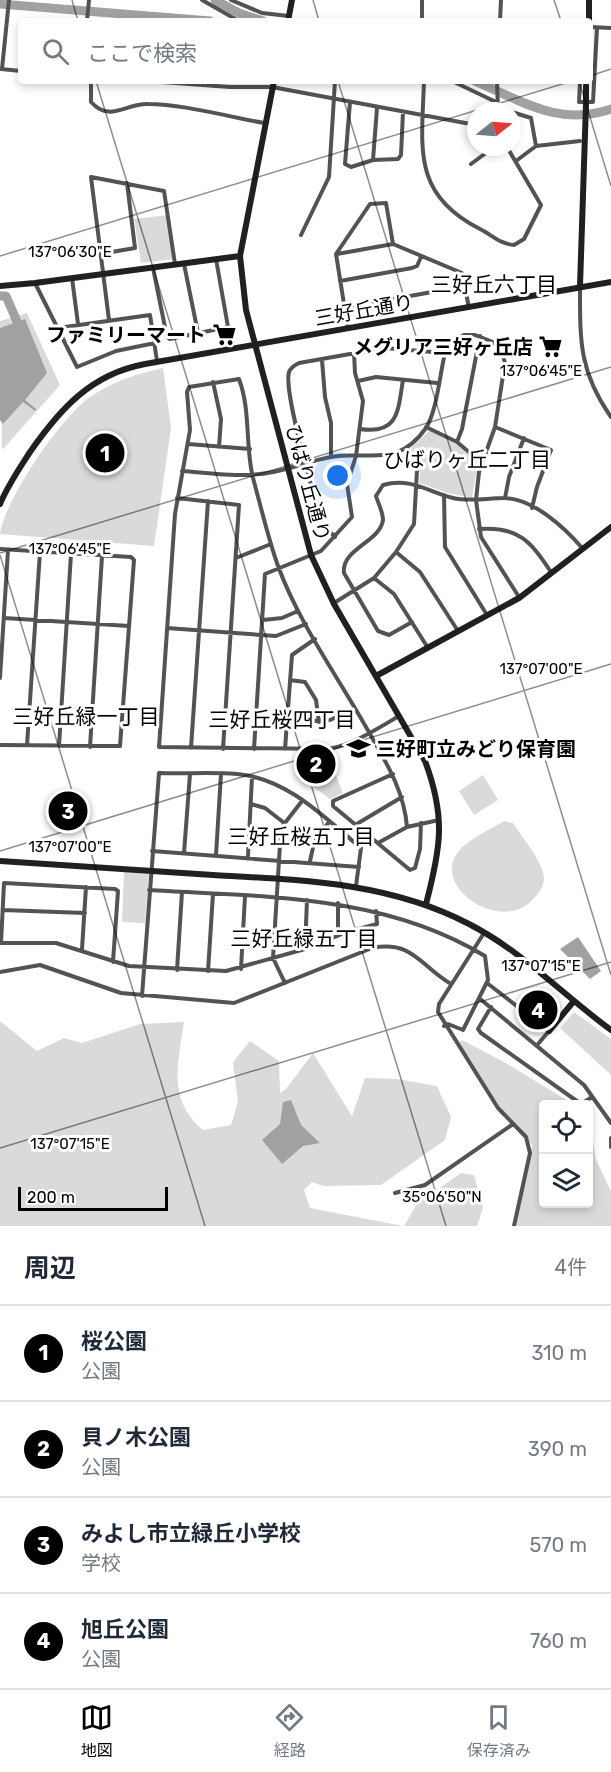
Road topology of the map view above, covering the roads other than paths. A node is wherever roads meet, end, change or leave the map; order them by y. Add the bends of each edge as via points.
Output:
1 (89, 0) edge
2 (202, 0) edge
3 (231, 0) edge
4 (292, 0) edge
5 (422, 0) edge
6 (501, 0) edge
7 (589, 0) edge
8 (9, 1) edge
9 (87, 18) edge
10 (234, 18) edge
11 (289, 18) edge
12 (422, 18) edge
13 (500, 18) edge
14 (589, 18) edge
15 (593, 27) edge
16 (597, 28) junction
17 (611, 28) edge
18 (1, 69) edge
19 (18, 71) edge
20 (91, 84) edge
21 (273, 84) edge
22 (335, 84) edge
23 (424, 84) edge
24 (458, 84) edge
25 (497, 84) edge
26 (580, 84) edge
27 (586, 84) edge
28 (335, 99) junction
29 (350, 102) junction
30 (491, 102) edge
31 (497, 102) edge
32 (376, 108) junction
33 (403, 112) junction
34 (521, 114) edge
35 (422, 116) junction
36 (264, 123) junction
37 (467, 124) edge
38 (580, 141) dead end
39 (536, 146) junction
40 (482, 156) edge
41 (513, 156) edge
42 (373, 160) junction
43 (516, 161) junction
44 (471, 164) dead end
45 (127, 183) junction
46 (300, 235) dead end
47 (393, 244) junction
48 (100, 254) junction
49 (336, 254) junction
50 (240, 256) junction
51 (421, 257) junction
52 (216, 259) junction
53 (184, 263) junction
54 (175, 264) junction
55 (153, 266) junction
56 (102, 273) junction
57 (72, 278) junction
58 (340, 281) junction
59 (611, 282) edge
60 (35, 284) junction
61 (0, 286) edge
62 (465, 286) junction
63 (580, 286) junction
64 (344, 308) junction
65 (469, 308) junction
66 (109, 320) junction
67 (78, 324) junction
68 (58, 328) junction
69 (348, 329) junction
70 (198, 333) junction
71 (480, 336) junction
72 (155, 343) junction
73 (254, 346) junction
74 (354, 353) junction
75 (445, 353) junction
76 (322, 360) junction
77 (157, 362) junction
78 (403, 380) junction
79 (358, 381) junction
80 (213, 382) junction
81 (437, 383) junction
82 (611, 417) edge
83 (426, 427) junction
84 (495, 428) junction
85 (360, 429) junction
86 (525, 438) junction
87 (457, 442) junction
88 (188, 444) junction
89 (219, 447) junction
90 (407, 447) junction
91 (250, 449) junction
92 (356, 456) junction
93 (331, 457) junction
94 (306, 463) junction
95 (482, 463) junction
96 (286, 468) junction
97 (182, 471) junction
98 (252, 474) junction
99 (416, 483) junction
100 (444, 495) junction
101 (177, 498) junction
102 (505, 498) junction
103 (476, 500) junction
104 (208, 501) junction
105 (0, 504) edge
106 (532, 508) junction
107 (611, 527) edge
108 (478, 529) junction
109 (335, 537) junction
110 (271, 544) junction
111 (0, 549) edge
112 (583, 549) junction
113 (8, 550) junction
114 (40, 552) junction
115 (396, 552) junction
116 (71, 554) junction
117 (311, 555) junction
118 (102, 556) junction
119 (235, 558) junction
120 (279, 567) junction
121 (552, 573) junction
122 (374, 578) junction
123 (354, 591) junction
124 (519, 598) junction
125 (334, 604) junction
126 (298, 610) junction
127 (488, 615) junction
128 (4, 618) junction
129 (35, 620) junction
130 (263, 620) junction
131 (67, 622) junction
132 (412, 622) junction
133 (98, 624) junction
134 (306, 624) junction
135 (129, 626) junction
136 (166, 628) junction
137 (458, 631) junction
138 (199, 632) junction
139 (231, 633) junction
140 (262, 636) junction
141 (315, 639) junction
142 (428, 648) junction
143 (376, 676) junction
144 (0, 678) edge
145 (291, 680) junction
146 (355, 709) junction
147 (399, 716) junction
148 (288, 722) junction
149 (319, 722) junction
150 (369, 734) junction
151 (0, 745) edge
152 (27, 746) junction
153 (59, 746) junction
154 (90, 747) junction
155 (191, 748) junction
156 (224, 749) junction
157 (254, 749) junction
158 (285, 749) junction
159 (190, 774) junction
160 (221, 774) junction
161 (393, 774) junction
162 (252, 777) junction
163 (402, 797) junction
164 (303, 801) junction
165 (251, 804) junction
166 (440, 820) junction
167 (283, 822) junction
168 (329, 822) junction
169 (421, 823) junction
170 (355, 825) junction
171 (407, 827) junction
172 (378, 843) junction
173 (152, 851) junction
174 (184, 853) junction
175 (216, 855) junction
176 (248, 856) junction
177 (278, 859) junction
178 (0, 861) edge
179 (310, 861) junction
180 (359, 867) junction
181 (150, 870) junction
182 (277, 879) junction
183 (356, 886) junction
184 (86, 887) junction
185 (149, 890) junction
186 (182, 892) junction
187 (213, 894) junction
188 (245, 896) junction
189 (276, 898) junction
190 (308, 900) junction
191 (338, 903) junction
192 (426, 904) junction
193 (3, 909) junction
194 (376, 911) junction
195 (85, 914) junction
196 (484, 932) junction
197 (338, 935) junction
198 (0, 943) edge
199 (82, 949) junction
200 (305, 949) junction
201 (474, 950) junction
202 (273, 958) junction
203 (113, 962) junction
204 (144, 967) junction
205 (241, 969) junction
206 (177, 970) junction
207 (208, 971) junction
208 (0, 972) edge
209 (285, 983) junction
210 (487, 983) junction
211 (451, 984) junction
212 (142, 996) junction
213 (479, 998) junction
214 (574, 1001) junction
215 (491, 1007) junction
216 (444, 1026) junction
217 (611, 1030) edge
218 (549, 1031) junction
219 (538, 1044) junction
220 (592, 1097) junction
221 (574, 1100) edge
222 (587, 1100) edge
223 (513, 1124) junction
224 (611, 1124) edge
225 (611, 1138) edge
226 (611, 1147) edge
227 (395, 1193) dead end
228 (514, 1226) edge

1 - 9 street
2 - 10 street
3 - 11 street via 262,14
4 - 11 street
5 - 12 street
6 - 13 street
7 - 14 street
8 - 18 street
15 - 16 street
16 - 17 street
16 - 26 street via 593,102 579,102
18 - 19 street
20 - 36 street via 91,102 106,112 148,104
21 - 28 street
21 - 36 street, ひばり丘通り
22 - 28 street
23 - 35 street
24 - 30 street
25 - 31 street
27 - 63 street, bridge
28 - 29 street
28 - 46 street via 329,177
29 - 32 street
29 - 42 street via 345,164
32 - 33 street
32 - 42 street
33 - 35 street
33 - 42 street via 402,154 398,159
34 - 39 street via 531,118
35 - 37 street
35 - 43 street via 422,155 430,185 462,220 510,245 524,239 541,205
36 - 50 street, ひばり丘通り
38 - 39 street
39 - 43 street
40 - 44 street
41 - 43 street
45 - 48 street via 135,248
45 - 48 street via 90,179
45 - 54 street via 164,191
47 - 49 street
47 - 49 street via 386,203 370,204
47 - 51 street
48 - 56 street
49 - 58 street
50 - 52 street
50 - 73 street, ひばり丘通り via 241,285
51 - 58 street via 412,268
51 - 62 street via 462,273
52 - 53 street
52 - 70 street via 228,327
53 - 54 street
53 - 70 street
54 - 55 street
55 - 56 street
55 - 70 street via 167,337
56 - 57 street
56 - 66 street
57 - 60 street
57 - 67 street
58 - 64 street
59 - 63 street, 三好丘通り
60 - 61 street
60 - 68 street
62 - 64 street
62 - 65 street
63 - 65 street, 三好丘通り
63 - 82 street via 580,339 585,369
64 - 69 street
65 - 69 street, 三好丘通り
66 - 67 street
66 - 72 street via 150,315
67 - 68 street
68 - 72 street via 78,367 116,351
69 - 73 street, 三好丘通り
71 - 75 street via 458,337
71 - 84 street via 498,346 505,363
71 - 87 street
72 - 77 street
73 - 77 street, 三好丘通り
73 - 96 street, ひばり丘通り
74 - 75 street via 384,348
74 - 76 street
74 - 79 street
75 - 81 street
76 - 93 street via 332,423
76 - 94 street via 296,364 288,375
77 - 105 street, 三好丘通り via 105,376 71,400 43,434
78 - 79 street via 371,377
78 - 81 street
78 - 85 street via 398,411 392,422 375,430
79 - 85 street via 363,401
80 - 88 street via 187,390
80 - 89 street via 221,419
80 - 91 street via 240,379
81 - 83 street
83 - 87 street
83 - 90 street
84 - 86 street
84 - 95 street
85 - 92 street
86 - 102 street
86 - 106 street via 551,450
87 - 95 street
88 - 89 street
88 - 97 street
89 - 91 street
90 - 92 street via 388,456
90 - 99 street via 416,463
91 - 98 street
92 - 93 street
92 - 109 street via 347,484 352,517
93 - 94 street
94 - 96 street
94 - 109 street via 323,526
95 - 103 street
96 - 98 street
96 - 117 street, ひばり丘通り
97 - 98 street
97 - 101 street
98 - 110 street
99 - 100 street
99 - 115 street via 414,524
99 - 123 street via 387,483 378,489 376,496 383,516 380,526 344,567
100 - 103 street
100 - 127 street via 445,547
101 - 104 street
101 - 136 street
102 - 103 street
102 - 106 street
103 - 108 street
104 - 119 street via 238,503
104 - 138 street
106 - 112 street via 563,526
107 - 112 street
108 - 121 street via 496,528 526,539
108 - 124 street
109 - 117 street
110 - 119 street
110 - 120 street
111 - 113 street
112 - 121 street
113 - 114 street
113 - 128 street
114 - 116 street
114 - 129 street
115 - 122 street
115 - 137 street via 420,572
116 - 118 street
116 - 131 street
117 - 120 street
117 - 125 street, ひばり丘通り
118 - 133 street
118 - 135 street via 133,558
119 - 139 street
120 - 126 street
120 - 130 street via 266,574
121 - 124 street
122 - 123 street
122 - 132 street via 394,594
123 - 125 street
123 - 132 street via 382,633 390,634
124 - 127 street
125 - 143 street, ひばり丘通り
126 - 130 street via 285,617
126 - 134 street
127 - 137 street
128 - 129 street
128 - 144 street
129 - 131 street
129 - 152 street
130 - 140 street
131 - 133 street
131 - 153 street
132 - 142 street
133 - 135 street
133 - 154 street
134 - 140 street via 281,635
134 - 141 street
135 - 154 street via 122,744
136 - 138 street
136 - 155 street via 158,745
137 - 142 street
138 - 139 street
138 - 155 street
139 - 140 street
139 - 156 street
140 - 157 street
141 - 145 street via 292,653
141 - 146 street
142 - 143 street
143 - 147 street, ひばり丘通り
145 - 148 street
145 - 149 street via 305,682 317,704
146 - 149 street
146 - 150 street
147 - 150 street
147 - 166 street, ひばり丘通り via 425,761
148 - 149 street
148 - 158 street
150 - 158 street via 329,749
150 - 161 street
151 - 152 street
152 - 153 street
153 - 154 street
155 - 156 street
156 - 157 street
157 - 158 street
159 - 160 street
159 - 173 street via 157,775
159 - 174 street
160 - 162 street
160 - 175 street
161 - 163 street
161 - 170 street via 333,801 333,806
162 - 164 street
162 - 165 street
163 - 170 street
163 - 171 street
164 - 167 street
164 - 168 street
165 - 167 street via 265,808
165 - 176 street
166 - 169 street
166 - 192 street, ひばり丘通り via 438,853
167 - 177 street
168 - 179 street via 314,843
168 - 180 street via 361,849
169 - 171 street
169 - 172 street via 420,849 413,870
170 - 172 street
171 - 172 street
173 - 174 street
173 - 181 street
174 - 175 street
175 - 176 street
176 - 177 street
177 - 179 street
177 - 182 street
178 - 181 street
179 - 180 street
180 - 183 street
181 - 182 street
181 - 185 street
182 - 183 street
182 - 189 street
183 - 192 street
184 - 193 street via 4,882
184 - 195 street
184 - 203 street via 118,891
185 - 186 street
185 - 204 street
186 - 187 street
186 - 206 street
187 - 188 street
187 - 207 street
188 - 189 street
188 - 205 street
189 - 190 street
189 - 202 street
190 - 191 street
190 - 200 street
191 - 194 street
191 - 197 street
192 - 196 street
193 - 195 street
193 - 198 street
194 - 197 street via 376,924
194 - 201 street via 434,929
195 - 199 street
196 - 201 street
196 - 214 street
197 - 200 street
198 - 199 street via 56,943
199 - 203 street
200 - 202 street
201 - 210 street via 486,958
201 - 211 street
202 - 205 street
202 - 209 street
203 - 204 street
204 - 206 street
204 - 212 street
205 - 207 street
206 - 207 street
208 - 212 street via 46,966 121,993
209 - 211 street via 372,948 393,945 412,953
209 - 212 street via 234,1003
210 - 213 street
210 - 218 street
211 - 216 street via 438,1008
213 - 215 street
213 - 216 street via 463,1030
214 - 217 street
214 - 218 street
215 - 219 street
215 - 221 street via 478,1029 481,1033
216 - 223 street via 498,1108
218 - 219 street
219 - 220 street
220 - 222 street
220 - 224 street
223 - 227 street via 425,1185
223 - 228 street via 526,1137 530,1148
225 - 226 street

